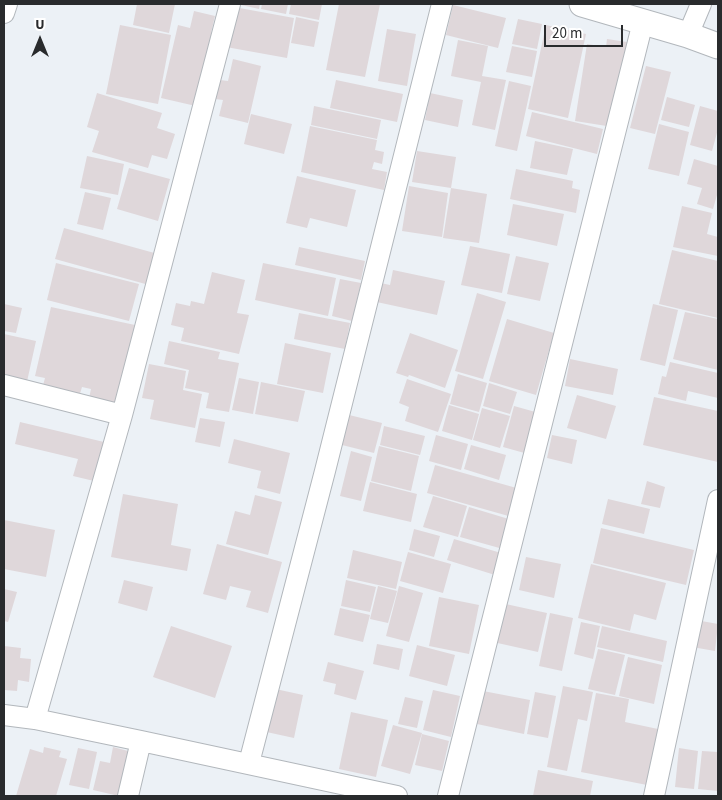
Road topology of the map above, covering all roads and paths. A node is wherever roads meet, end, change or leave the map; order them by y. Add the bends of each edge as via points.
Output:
1 (7, 4) edge
2 (230, 4) edge
3 (442, 4) edge
4 (582, 4) edge
5 (701, 4) edge
6 (4, 13) edge
7 (643, 22) junction
8 (688, 35) junction
9 (718, 46) edge
10 (4, 385) edge
11 (122, 416) junction
12 (718, 500) edge
13 (4, 715) edge
14 (35, 719) junction
15 (141, 740) junction
16 (248, 763) junction
17 (128, 796) edge
18 (397, 796) edge
19 (448, 796) edge
20 (654, 796) edge

1 - 6 street
2 - 11 street
3 - 16 street
4 - 7 street
5 - 8 street
7 - 8 street
7 - 19 street
8 - 9 street
10 - 11 street
11 - 14 street
12 - 20 street
13 - 14 street
14 - 15 street
15 - 16 street
15 - 17 street
16 - 18 street

